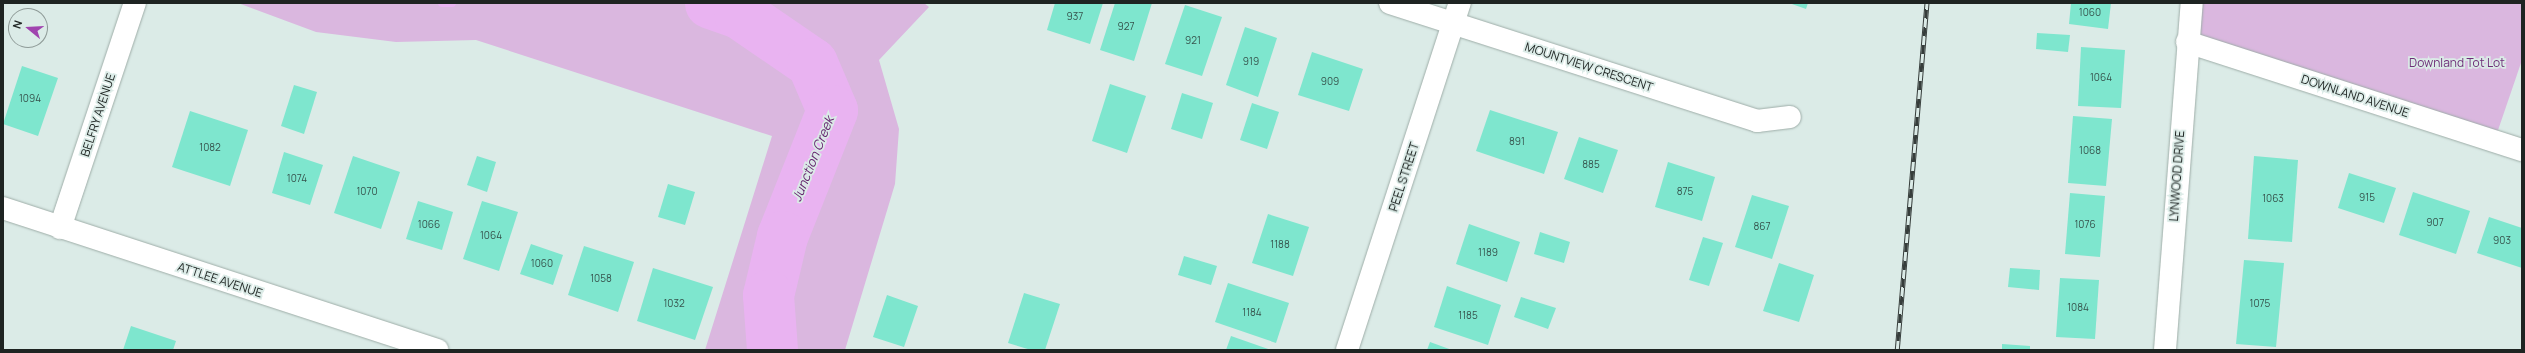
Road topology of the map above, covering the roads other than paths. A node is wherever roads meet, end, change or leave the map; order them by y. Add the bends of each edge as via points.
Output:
1 (135, 3) edge
2 (1390, 3) edge
3 (1460, 3) edge
4 (2192, 3) edge
5 (1454, 24) junction
6 (2187, 42) junction
7 (1790, 117) dead end
8 (2522, 150) edge
9 (3, 208) edge
10 (60, 228) junction
11 (437, 350) edge
12 (1347, 350) edge
13 (2165, 350) edge

1 - 10 street, BELFRY AVENUE
2 - 5 street, MOUNTVIEW CRESCENT
3 - 5 street, PEEL STREET
4 - 6 street, LYNWOOD DRIVE
5 - 7 street, MOUNTVIEW CRESCENT via 1757,121
5 - 12 street, PEEL STREET
6 - 8 street, DOWNLAND AVENUE
6 - 13 street, LYNWOOD DRIVE
9 - 10 street, ATTLEE AVENUE
10 - 11 street, ATTLEE AVENUE

